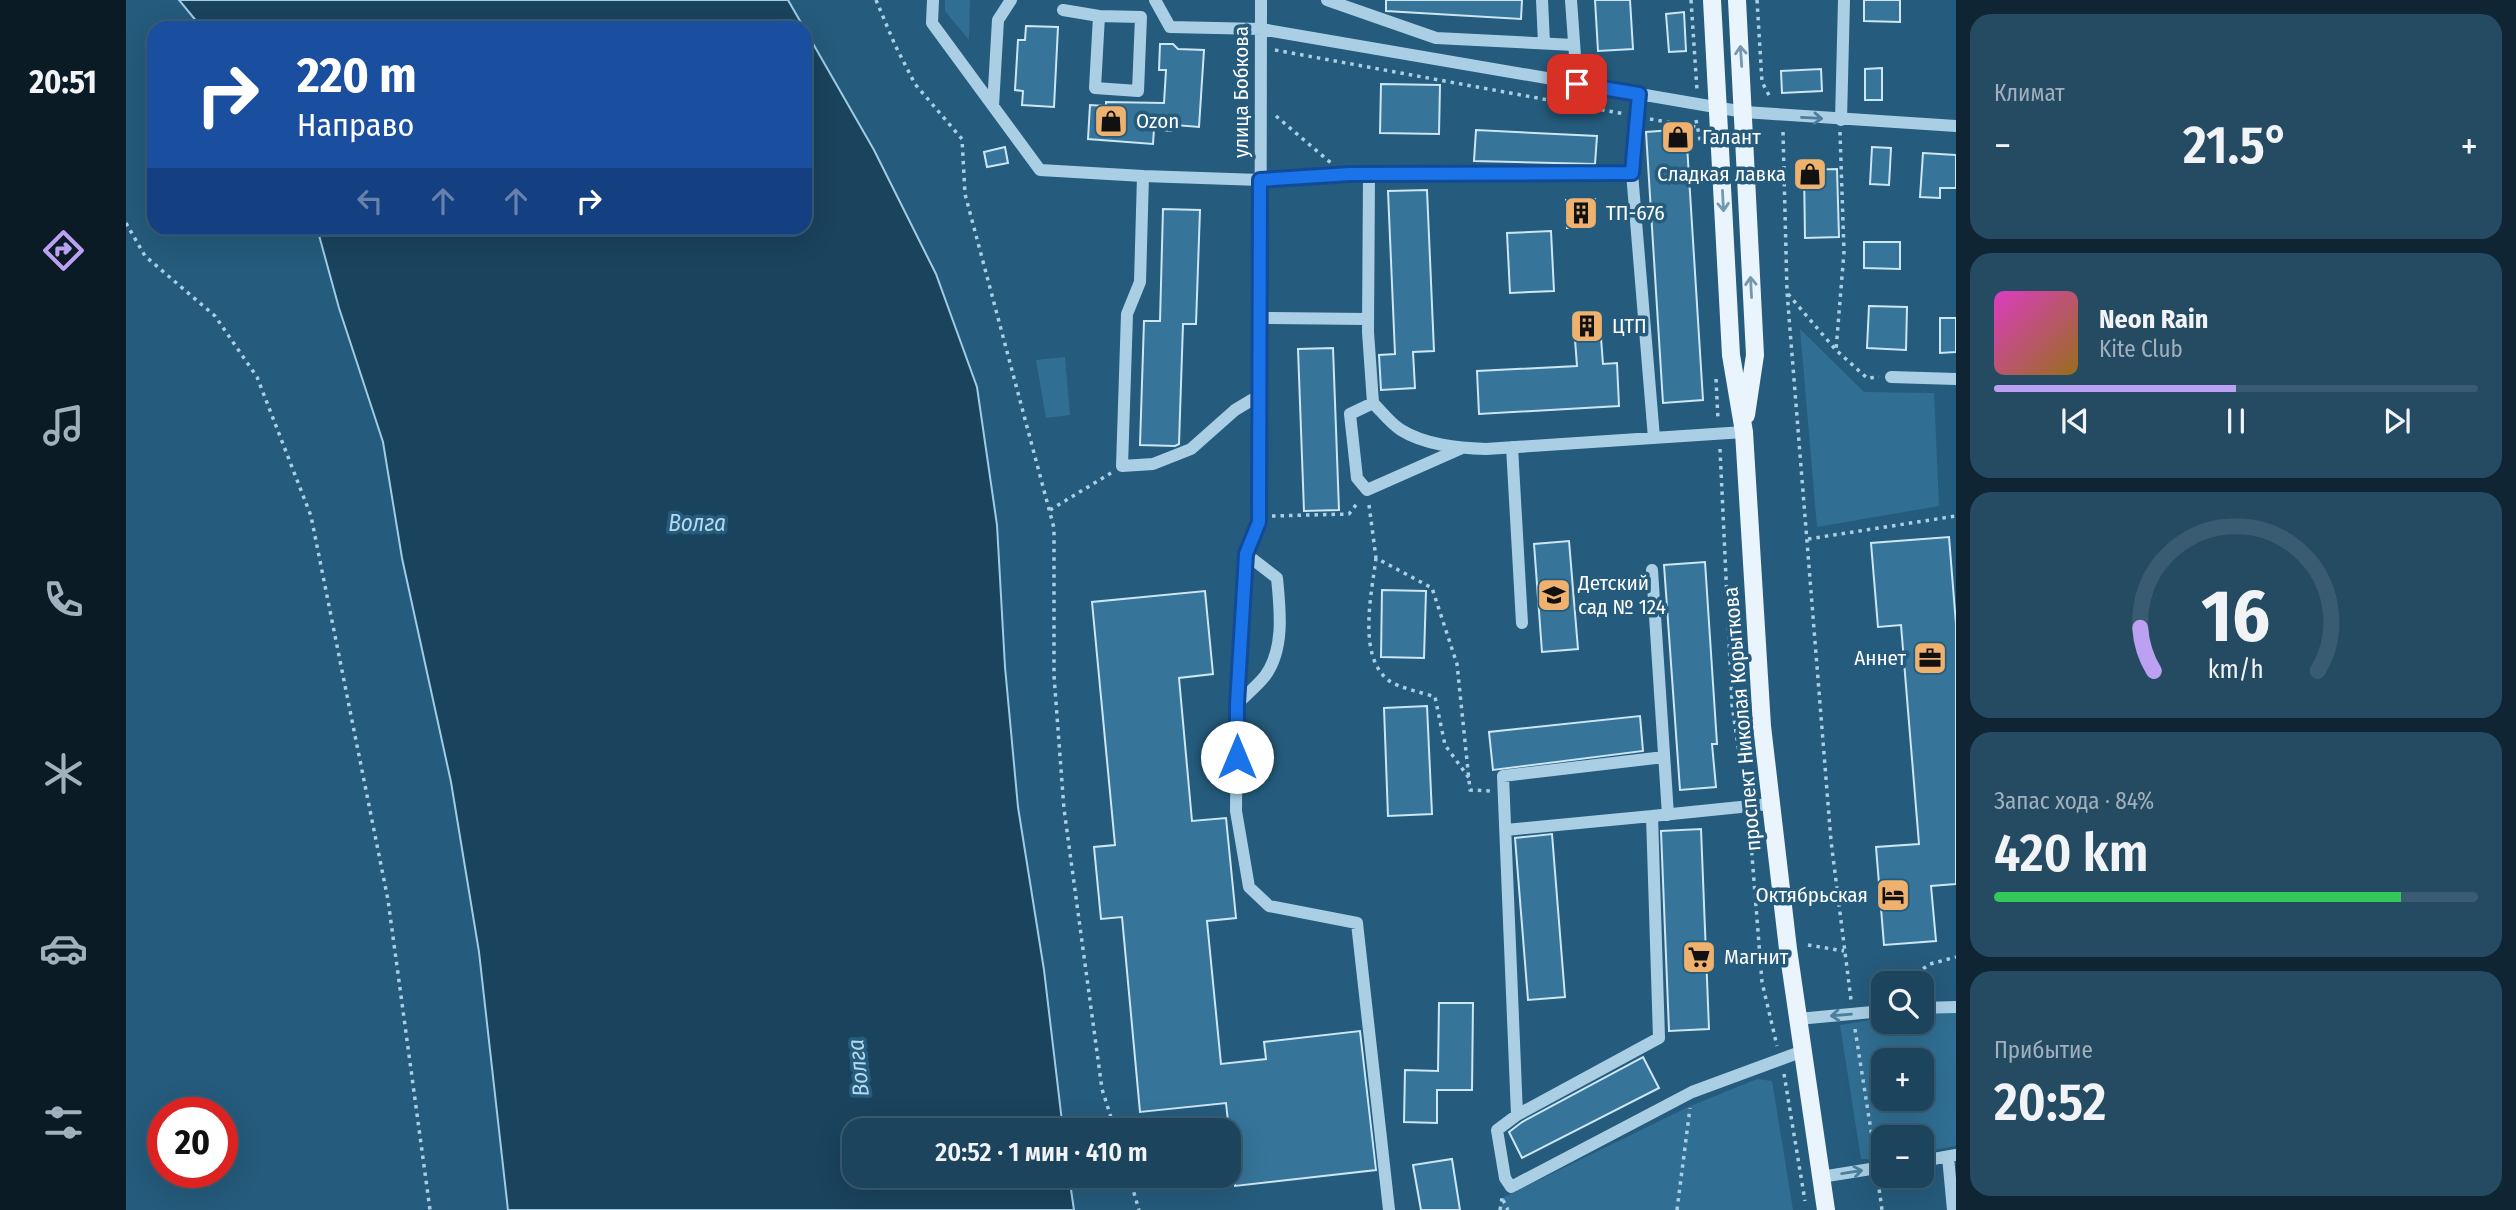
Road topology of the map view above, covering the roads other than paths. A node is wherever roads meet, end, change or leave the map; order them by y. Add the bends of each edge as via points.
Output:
1 (933, 0) edge
2 (1012, 0) edge
3 (1261, 0) edge
4 (1327, 0) edge
5 (1542, 0) edge
6 (1571, 0) edge
7 (1712, 0) edge
8 (1737, 0) edge
9 (1844, 0) edge
10 (1159, 6) edge
11 (1063, 10) dead end
12 (1098, 16) junction
13 (1141, 18) junction
14 (1261, 29) junction
15 (1544, 43) junction
16 (1574, 45) junction
17 (1577, 84) junction
18 (1639, 94) junction
19 (993, 106) junction
20 (1718, 108) junction
21 (1744, 112) junction
22 (1840, 120) junction
23 (1956, 126) edge
24 (1632, 173) junction
25 (1369, 174) junction
26 (1143, 176) junction
27 (1260, 180) junction
28 (1260, 318) junction
29 (1368, 319) junction
30 (1891, 377) road end
31 (1956, 379) edge
32 (1260, 395) junction
33 (1373, 403) junction
34 (1744, 432) junction
35 (1654, 438) junction
36 (1512, 447) junction
37 (1462, 448) junction
38 (1246, 554) junction
39 (1652, 570) dead end
40 (1522, 623) dead end
41 (1237, 704) junction
42 (1664, 757) junction
43 (1770, 804) junction
44 (1668, 815) junction
45 (1651, 816) junction
46 (1506, 830) junction
47 (1956, 1007) edge
48 (1934, 1008) edge
49 (1871, 1012) edge
50 (1798, 1019) junction
51 (1803, 1051) junction
52 (1517, 1115) junction
53 (1952, 1156) edge
54 (1934, 1159) edge
55 (1871, 1169) edge
56 (1821, 1177) junction
57 (1389, 1210) edge
58 (1826, 1210) edge
59 (1953, 1210) edge

1 - 19 street via 932,23
2 - 19 street via 998,20
3 - 14 street, улица Бобкова
4 - 15 street via 1436,38
5 - 15 street
6 - 16 street
7 - 20 main road, проспект Николая Корыткова
21 -> 8 main road, проспект Николая Корыткова
9 - 22 street
10 - 13 street via 1149,18
10 - 14 street via 1170,27
11 - 12 street
12 - 13 street
12 - 13 street via 1096,89 1138,91
14 - 17 street
14 - 27 street, улица Бобкова
15 - 16 street
16 - 17 street
17 - 18 street
18 - 20 street
18 - 24 street
19 - 26 street via 1040,170
20 - 21 street
20 -> 34 main road, проспект Николая Корыткова via 1731,355
21 -> 22 street
34 -> 21 main road, проспект Николая Корыткова via 1755,355
22 - 23 street
24 - 25 street
24 - 35 street
25 - 27 street
25 - 29 street
26 - 27 street
26 - 32 street via 1140,282 1127,314 1122,466 1153,464 1191,449 1235,410
27 - 28 street, улица Бобкова
28 - 29 street
28 - 32 street, улица Бобкова
29 - 33 street
30 - 31 street
32 - 38 street, улица Бобкова via 1260,519
33 - 37 street via 1399,429
33 - 37 street via 1349,414 1357,478 1367,490
34 - 35 street
34 - 43 main road, проспект Николая Корыткова
35 - 36 street
36 - 37 street
36 - 40 street
38 - 41 street, улица Бобкова
38 - 41 street via 1277,578 1277,648 1265,675
39 - 42 street
41 - 57 street, улица Бобкова via 1236,811 1249,887 1269,906 1357,923
42 - 44 street
42 - 46 street via 1503,776
43 - 44 street
43 - 50 main road, проспект Николая Корыткова
44 - 45 street
45 - 46 street
45 - 52 street via 1659,1038
46 - 52 street
47 - 48 street
49 -> 50 street
50 - 51 main road, проспект Николая Корыткова
51 - 52 street via 1692,1092 1511,1186 1505,1178 1497,1130
51 - 56 main road, проспект Николая Корыткова
53 - 54 street
53 - 59 street
56 -> 55 street
56 - 58 main road, проспект Николая Корыткова

